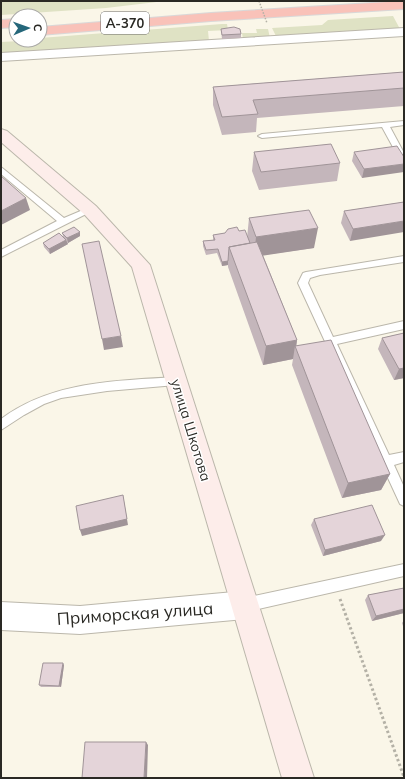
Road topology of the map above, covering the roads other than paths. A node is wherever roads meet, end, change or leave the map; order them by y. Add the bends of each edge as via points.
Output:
1 (317, 1) edge
2 (404, 5) edge
3 (48, 19) edge
4 (48, 30) edge
5 (404, 32) edge
6 (1, 58) edge
7 (404, 123) edge
8 (385, 125) junction
9 (1, 134) edge
10 (262, 136) dead end
11 (404, 160) edge
12 (1, 170) edge
13 (90, 210) junction
14 (63, 222) junction
15 (1, 254) edge
16 (404, 259) edge
17 (404, 325) edge
18 (331, 341) junction
19 (176, 381) junction
20 (1, 425) edge
21 (404, 457) edge
22 (386, 461) junction
23 (404, 500) edge
24 (404, 570) edge
25 (245, 605) junction
26 (1, 616) edge
27 (298, 778) edge

1 - 3 highway, А-370
2 - 4 highway, А-370
5 - 6 street
7 - 8 lane
8 - 10 lane
8 - 11 lane
9 - 13 street, улица Шкотова
12 - 14 lane
13 - 14 lane
13 - 19 street, улица Шкотова via 141,265
14 - 15 lane
16 - 18 lane via 306,275 303,283
17 - 18 lane
18 - 22 lane
19 - 20 lane via 60,393 12,415
19 - 25 street, улица Шкотова
21 - 22 lane
22 - 23 lane
24 - 25 lane
25 - 26 street, Приморская улица via 80,620
25 - 27 street, улица Шкотова

